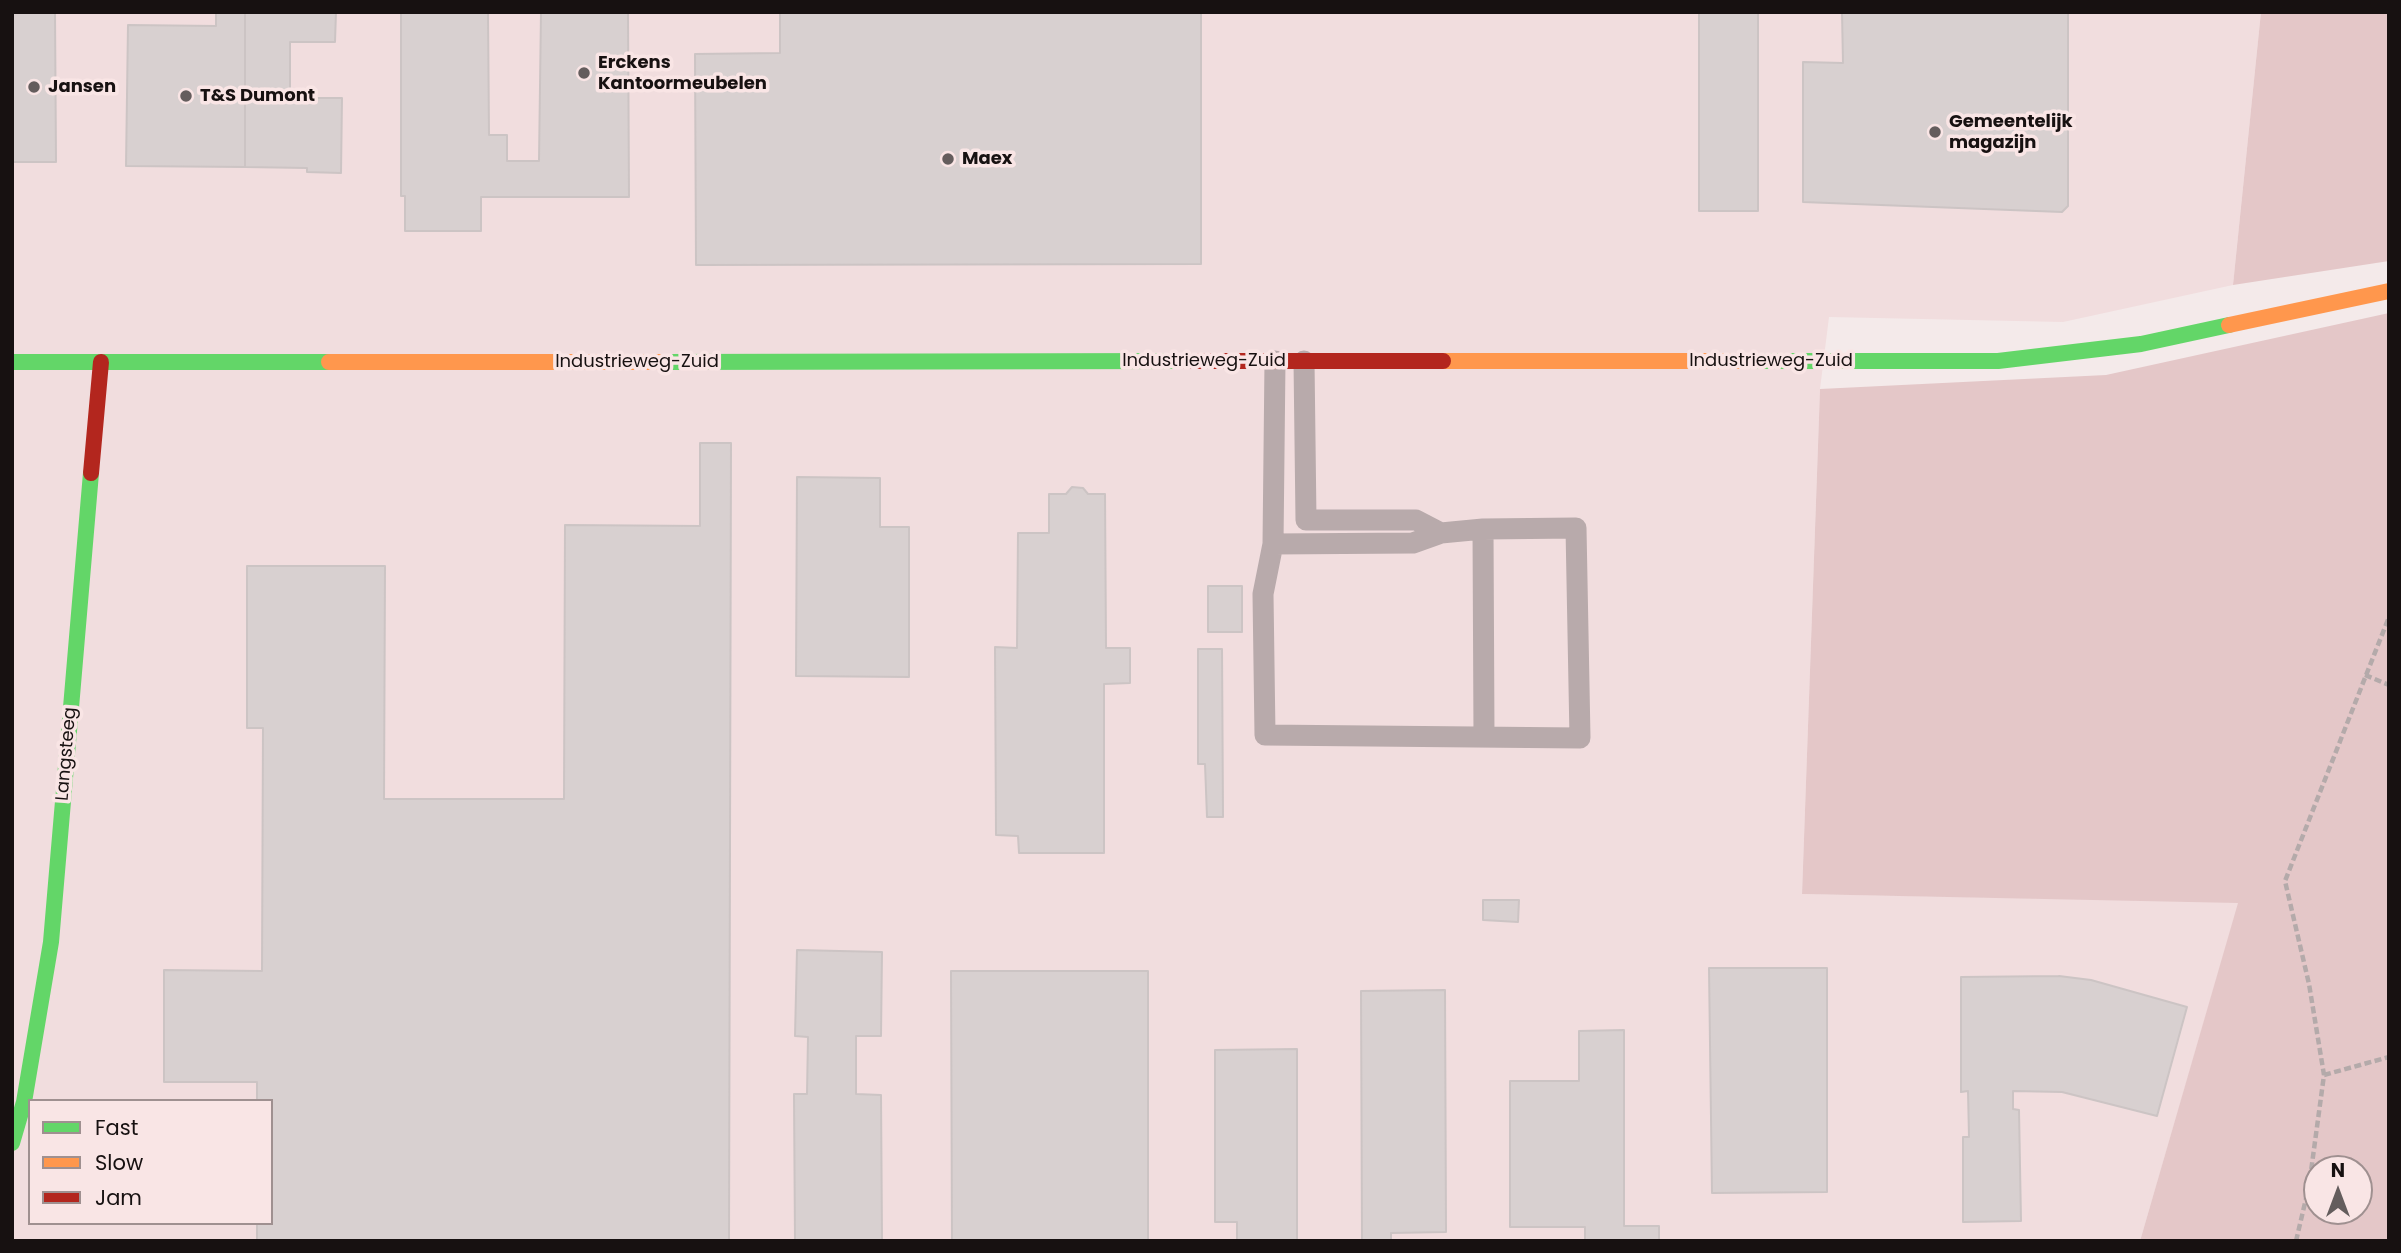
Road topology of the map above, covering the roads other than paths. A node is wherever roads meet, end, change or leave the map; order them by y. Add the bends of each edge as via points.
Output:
1 (2389, 291) edge
2 (1275, 361) junction
3 (1304, 361) junction
4 (12, 362) edge
5 (102, 362) junction
6 (1483, 529) junction
7 (1441, 533) junction
8 (1273, 544) junction
9 (1484, 737) junction
10 (12, 1143) edge

1 - 3 street, Industrieweg-Zuid via 2141,344 1998,361
2 - 3 street, Industrieweg-Zuid
2 - 5 street, Industrieweg-Zuid
2 - 8 lane
3 - 7 lane via 1306,520 1416,520
4 - 5 street, Industrieweg-Zuid
5 - 10 street, Langsteeg via 51,942 24,1102
6 - 7 lane
6 - 9 lane
6 - 9 lane via 1576,528 1580,738
7 - 8 lane via 1413,543
8 - 9 lane via 1263,594 1265,735

